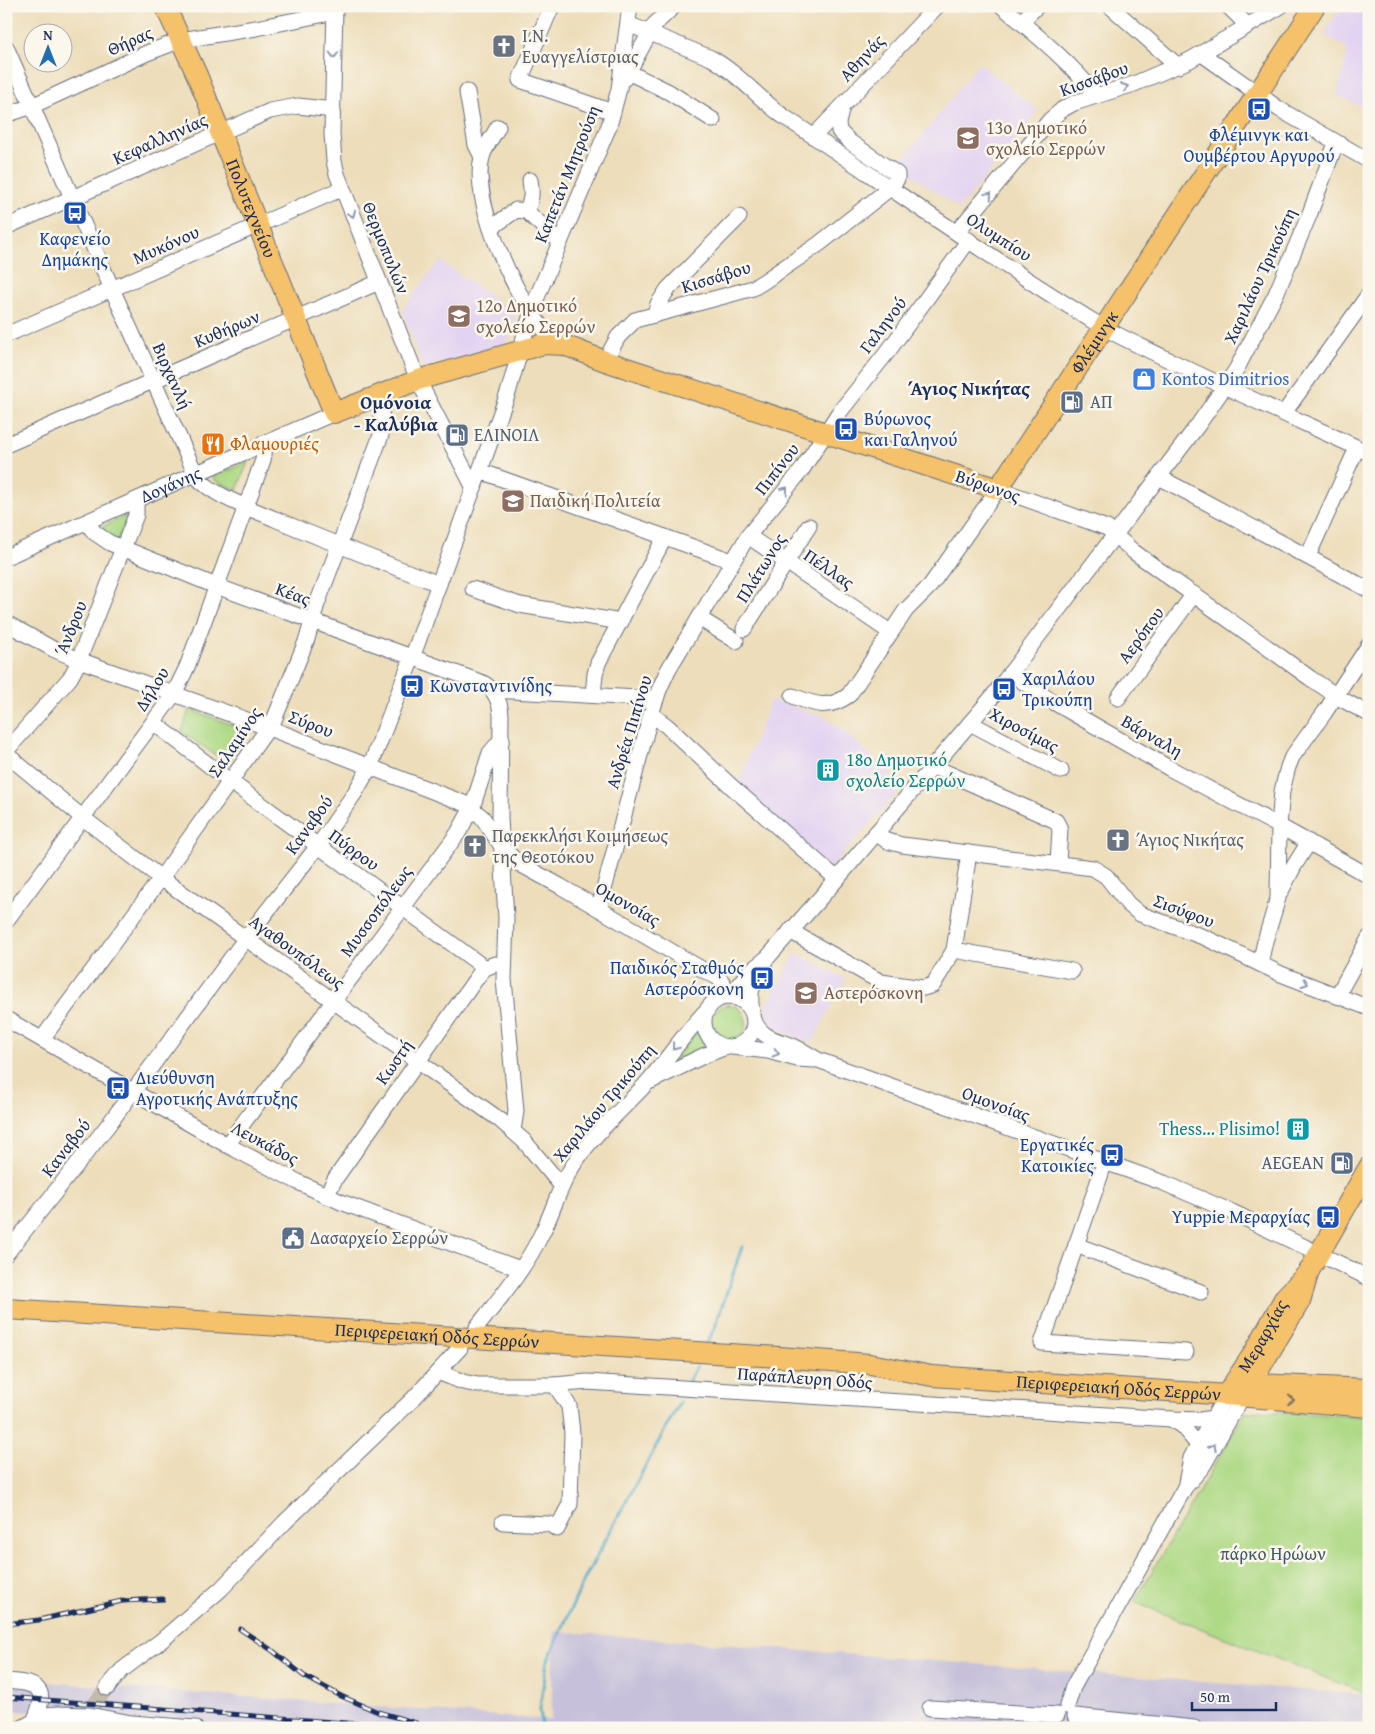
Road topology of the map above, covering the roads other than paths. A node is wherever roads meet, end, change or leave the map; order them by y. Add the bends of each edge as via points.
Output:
1 (165, 6) edge
2 (552, 6) edge
3 (630, 6) edge
4 (674, 6) edge
5 (937, 6) edge
6 (1002, 6) edge
7 (1037, 6) edge
8 (1110, 6) edge
9 (1228, 6) edge
10 (1281, 6) edge
11 (1315, 6) edge
12 (335, 9) edge
13 (1021, 22) junction
14 (628, 24) junction
15 (1247, 25) junction
16 (649, 32) junction
17 (181, 40) junction
18 (6, 47) edge
19 (1202, 54) junction
20 (1178, 66) junction
21 (628, 72) junction
22 (619, 89) junction
23 (467, 92) dead end
24 (1096, 95) junction
25 (1258, 95) junction
26 (32, 106) junction
27 (842, 107) junction
28 (333, 110) junction
29 (613, 112) junction
30 (6, 115) edge
31 (713, 120) dead end
32 (498, 127) dead end
33 (220, 132) junction
34 (814, 136) junction
35 (1336, 143) junction
36 (482, 157) junction
37 (1369, 161) edge
38 (530, 180) dead end
39 (890, 188) junction
40 (342, 189) junction
41 (72, 198) junction
42 (526, 211) junction
43 (739, 217) dead end
44 (258, 226) junction
45 (6, 227) edge
46 (492, 228) junction
47 (964, 236) junction
48 (560, 242) junction
49 (379, 282) junction
50 (112, 289) junction
51 (1369, 294) edge
52 (532, 313) junction
53 (655, 314) junction
54 (296, 319) junction
55 (1104, 328) junction
56 (6, 335) edge
57 (564, 345) junction
58 (520, 350) junction
59 (605, 361) junction
60 (418, 380) junction
61 (154, 381) junction
62 (1224, 387) junction
63 (376, 396) junction
64 (334, 413) junction
65 (1284, 413) junction
66 (827, 432) junction
67 (264, 443) junction
68 (6, 446) edge
69 (1363, 451) edge
70 (480, 471) junction
71 (195, 474) junction
72 (1159, 477) junction
73 (474, 488) junction
74 (998, 488) junction
75 (136, 501) junction
76 (245, 506) junction
77 (87, 523) junction
78 (809, 526) dead end
79 (751, 532) junction
80 (1115, 535) junction
81 (665, 537) junction
82 (339, 546) junction
83 (123, 548) junction
84 (1308, 556) junction
85 (6, 557) edge
86 (732, 561) junction
87 (786, 563) junction
88 (439, 584) junction
89 (216, 586) junction
90 (473, 589) dead end
91 (1369, 590) edge
92 (1194, 594) junction
93 (699, 618) junction
94 (312, 621) junction
95 (621, 622) junction
96 (6, 623) edge
97 (890, 632) junction
98 (1369, 645) edge
99 (412, 658) junction
100 (79, 660) junction
101 (1010, 673) junction
102 (492, 690) junction
103 (174, 694) junction
104 (593, 695) junction
105 (793, 696) dead end
106 (1336, 696) junction
107 (1118, 698) dead end
108 (656, 699) junction
109 (651, 714) junction
110 (1369, 714) edge
111 (154, 723) junction
112 (970, 723) junction
113 (269, 728) junction
114 (502, 739) junction
115 (6, 753) edge
116 (370, 767) junction
117 (934, 767) junction
118 (1061, 771) dead end
119 (231, 782) junction
120 (472, 808) junction
121 (83, 818) junction
122 (1279, 826) junction
123 (876, 833) junction
124 (1309, 842) junction
125 (318, 846) junction
126 (503, 848) junction
127 (969, 853) junction
128 (1058, 863) junction
129 (1369, 876) edge
130 (161, 878) junction
131 (837, 879) junction
132 (1278, 898) junction
133 (402, 908) junction
134 (599, 908) junction
135 (6, 921) edge
136 (790, 931) junction
137 (246, 938) junction
138 (1369, 938) edge
139 (954, 950) junction
140 (768, 957) junction
141 (504, 962) junction
142 (1260, 964) junction
143 (485, 968) junction
144 (753, 968) junction
145 (705, 971) junction
146 (1072, 971) dead end
147 (1337, 996) junction
148 (334, 1001) junction
149 (718, 1002) junction
150 (1369, 1008) edge
151 (753, 1016) junction
152 (6, 1019) edge
153 (42, 1039) junction
154 (730, 1047) junction
155 (818, 1060) junction
156 (418, 1061) junction
157 (645, 1084) junction
158 (132, 1091) junction
159 (514, 1131) junction
160 (227, 1145) junction
161 (1105, 1162) junction
162 (1369, 1167) edge
163 (561, 1185) junction
164 (326, 1196) junction
165 (1076, 1245) junction
166 (6, 1254) edge
167 (1314, 1263) junction
168 (520, 1269) junction
169 (1369, 1278) edge
170 (1201, 1292) dead end
171 (6, 1309) edge
172 (477, 1327) dead end
173 (460, 1348) dead end
174 (1273, 1348) junction
175 (1186, 1352) dead end
176 (438, 1372) junction
177 (555, 1385) junction
178 (1297, 1386) junction
179 (1238, 1389) junction
180 (1369, 1389) edge
181 (1369, 1407) edge
182 (1214, 1418) junction
183 (1171, 1419) junction
184 (1199, 1446) junction
185 (1186, 1487) junction
186 (502, 1522) dead end
187 (6, 1681) edge
188 (107, 1688) tunnel mouth
189 (930, 1708) dead end
190 (1067, 1712) junction
191 (36, 1719) junction
192 (22, 1728) edge
193 (196, 1728) edge
194 (1194, 1728) edge

1 - 17 main road, Πολυτεχνείου
2 - 29 street via 520,80
3 - 14 street, Καπετάν Μητρούση
4 - 16 street
5 - 27 street, Αθηνάς
6 - 13 street
7 - 13 street
8 - 20 street
9 - 15 street
10 - 15 street, Κισσάβου
11 - 25 main road, Φλέμινγκ
12 - 17 street, Θήρας via 249,29
12 -> 28 street, Θερμοπυλών
13 - 24 street via 1062,57
14 - 16 street, Ολυμπίου
14 - 22 street, Καπετάν Μητρούση
15 - 19 street, Κισσάβου
16 - 21 street
16 - 34 street, Ολυμπίου via 720,63 766,103
17 - 26 street, Θήρας
17 - 33 main road, Πολυτεχνείου
18 - 26 street, Βιρχανλή
19 - 20 street, Κισσάβου
19 - 25 street
24 -> 20 street, Κισσάβου
21 - 22 street
21 - 31 street via 669,92
22 - 29 street, Καπετάν Μητρούση
23 - 36 street via 476,144
47 -> 24 street, Κισσάβου via 1050,120 1068,105
25 - 35 street
25 - 55 main road, Φλέμινγκ
26 - 30 street, Θήρας
26 - 41 street, Βιρχανλή
27 - 34 street, Αθηνάς
27 - 39 street via 839,131 898,174
28 - 33 street, Κεφαλληνίας via 285,107
28 - 40 street, Θερμοπυλών via 333,154
29 - 48 street, Καπετάν Μητρούση
32 - 36 street
33 - 41 street, Κεφαλληνίας
33 - 44 main road, Πολυτεχνείου
34 - 39 street, Ολυμπίου
35 - 37 street
35 - 62 street, Χαριλάου Τρικούπη via 1280,285
36 - 46 street via 480,175
38 - 42 street via 532,191
39 - 47 street, Ολυμπίου
39 - 53 street, Κισσάβου via 819,244 753,288
40 - 44 street, Μυκόνου
40 -> 49 street, Θερμοπυλών
41 - 45 street, Κεφαλληνίας
41 - 50 street, Βιρχανλή
42 - 46 street via 516,210
42 - 48 street
43 - 53 street via 668,289
44 - 50 street, Μυκόνου
44 - 54 main road, Πολυτεχνείου
46 - 52 street via 516,286
47 - 55 street, Ολυμπίου
47 - 66 street, Γαληνού via 889,350
48 - 52 street, Καπετάν Μητρούση
49 - 54 street, Κυθήρων
49 - 60 street, Θερμοπυλών
50 - 56 street, Μυκόνου
50 - 61 street, Βιρχανλή
51 - 65 street
52 - 57 street via 543,328
52 - 58 street, Καπετάν Μητρούση
53 - 59 street, Κισσάβου via 632,323 618,337
54 - 61 street, Κυθήρων
54 - 64 main road, Πολυτεχνείου
55 - 62 street, Ολυμπίου
55 - 74 main road, Φλέμινγκ
57 - 58 main road, Δογάνης via 544,344
57 - 59 main road, Βύρωνος
58 - 60 main road, Δογάνης
58 - 70 street, Καναβού
59 - 66 main road, Βύρωνος
60 - 63 main road, Δογάνης
60 - 73 street, Θερμοπυλών
61 - 68 street, Κυθήρων
61 - 71 street, Βιρχανλή
62 - 65 street, Ολυμπίου
62 - 72 street, Χαριλάου Τρικούπη
63 - 64 main road, Δογάνης
63 - 82 street, Σαλαμίνος via 382,431
64 - 67 street, Δογάνης
65 - 69 street, Ολυμπίου
66 - 74 main road, Βύρωνος
79 -> 66 street, Πιπίνου via 801,471
67 - 71 street, Δογάνης
67 - 76 street, Δήλου via 263,460
69 - 84 street
70 - 73 street, Καναβού
70 - 81 street
71 - 75 street, Δογάνης
71 - 76 street, Βιρχανλή via 210,488
72 - 80 street, Χαριλάου Τρικούπη
72 - 84 street
73 - 88 street, Καναβού
74 - 80 street, Βύρωνος via 1098,524
74 - 97 street, Φλέμινγκ via 935,579
75 - 77 street, Δογάνης
75 - 83 street, Άνδρου via 137,513
76 - 82 street, Βιρχανλή
76 - 89 street, Δήλου
77 - 83 street, Κέας via 99,536
77 - 85 street, Δογάνης
78 - 87 street, Πλάτωνος
79 - 86 street, Ανδρέα Πιπίνου
79 - 87 street, Πέλλας
80 - 92 street, Βύρωνος
80 - 101 street, Χαριλάου Τρικούπη
81 - 86 street
81 - 95 street
82 - 88 street, Βιρχανλή
82 - 94 street, Σαλαμίνος
83 - 89 street, Κέας
83 - 100 street, Άνδρου
84 - 91 street
86 - 93 street, Ανδρέα Πιπίνου
87 - 93 street, Πλάτωνος via 740,635
87 - 97 street, Πέλλας
88 - 99 street, Καναβού
89 - 94 street, Κέας
89 - 103 street, Δήλου via 190,660
90 - 95 street via 520,605
92 - 106 street, Βύρωνος
92 - 107 street, Αερόπου
93 - 108 street, Ανδρέα Πιπίνου via 668,670
94 - 99 street, Κέας
94 - 113 street, Σαλαμίνος via 304,648
95 - 104 street via 597,667
96 - 100 street, Σύρου
97 - 105 street, Φλέμινγκ via 844,699 822,706
98 - 106 street
99 - 102 street, Κέας
99 - 116 street, Καναβού
100 - 103 street, Σύρου
100 - 115 street, Άνδρου via 70,678
101 - 112 street, Χαριλάου Τρικούπη
101 - 122 street, Βάρναλη via 1050,700 1169,768
102 - 104 street
102 - 114 street via 500,706
103 - 111 street, Δήλου
103 - 113 street, Σύρου
104 - 108 street
106 - 110 street, Βύρωνος
106 - 122 street via 1292,757 1282,791
108 - 109 street, Ανδρέα Πιπίνου
109 - 131 street
109 - 134 street, Ανδρέα Πιπίνου
111 - 119 street, Πύρρου
111 - 121 street, Δήλου
112 - 117 street, Χαριλάου Τρικούπη
112 - 118 street, Χιροσίμας
113 - 116 street, Σύρου
113 - 119 street, Σαλαμίνος
114 - 120 street, Μυσσοπόλεως via 488,757
114 - 126 street via 500,801
115 - 121 street, Αγαθουπόλεως
116 - 120 street, Σύρου
116 - 125 street, Καναβού
117 - 123 street, Χαριλάου Τρικούπη
117 - 128 street via 1056,822 1060,829
119 - 125 street, Πύρρου
119 - 130 street, Σαλαμίνος
120 - 126 street, Σύρου via 488,824
120 - 133 street, Μυσσοπόλεως via 458,833
121 - 130 street, Αγαθουπόλεως
121 - 135 street, Δήλου
122 - 124 street, Βάρναλη
122 - 132 street
123 - 127 street, Σισύφου via 894,844
123 - 131 street, Χαριλάου Τρικούπη
124 - 129 street, Βάρναλη
124 - 132 street
125 - 133 street, Πύρρου
125 - 137 street, Καναβού
126 - 134 street, Ομονοίας via 518,863
126 - 141 street
127 - 128 street, Σισύφου
127 - 139 street
128 - 142 street, Σισύφου via 1099,870 1140,914 1206,938
130 - 137 street, Αγαθουπόλεως
130 - 153 street, Σαλαμίνος
131 - 136 street, Χαριλάου Τρικούπη
132 - 142 street
133 - 143 street, Πύρρου
133 - 148 street, Μυσσοπόλεως
134 - 145 street, Ομονοίας
136 - 139 street via 881,982 912,987 933,985
136 - 140 street, Χαριλάου Τρικούπη
137 - 148 street, Αγαθουπόλεως
137 - 158 street, Καναβού
138 - 147 street
139 - 146 street
140 - 144 street, Χαριλάου Τρικούπη
140 - 151 street via 752,986
141 - 143 street
141 - 159 street via 516,1111
142 -> 147 street, Σισύφου
143 - 156 street, Κωστή
144 - 145 street via 730,974
144 - 149 street, Χαριλάου Τρικούπη
145 - 149 street, Ομονοίας via 717,976 726,989
147 - 150 street, Σισύφου
148 - 156 street, Αγαθουπόλεως
148 - 160 street, Μυσσοπόλεως
149 - 151 street via 735,998 745,1003
149 - 154 street via 704,1027 712,1041
149 -> 157 street, Χαριλάου Τρικούπη
151 - 154 street via 751,1034 741,1045
151 - 155 street, Ομονοίας via 766,1037
152 - 153 street, Λευκάδος
153 - 158 street, Λευκάδος
154 -> 155 street
154 - 157 street via 703,1056
155 - 161 street, Ομονοίας
156 - 159 street, Αγαθουπόλεως
156 - 164 street, Κωστή
157 - 163 street, Χαριλάου Τρικούπη via 583,1152
158 - 160 street, Λευκάδος
158 - 166 street, Καναβού
159 - 163 street, Αγαθουπόλεως
160 - 164 street, Λευκάδος
161 - 165 street
161 - 167 street, Ομονοίας via 1211,1202
162 - 167 main road, Μεραρχίας
163 - 168 street, Χαριλάου Τρικούπη via 542,1234
164 - 168 street, Λευκάδος
165 - 170 street
165 - 175 street via 1042,1343
167 - 169 street, Ομονοίας
167 - 174 main road, Μεραρχίας via 1300,1302
167 - 179 main road, Μεραρχίας via 1285,1297
168 - 172 street, Χαριλάου Τρικούπη
171 - 179 main road, Περιφερειακή Οδός Σερρών via 870,1364 932,1376
173 - 176 street
174 - 178 main road via 1273,1368
174 - 179 main road, Μεραρχίας
176 - 177 street, Παράπλευρη Οδός via 478,1385
176 - 188 street via 221,1589 122,1670
177 - 183 street, Παράπλευρη Οδός via 587,1382
177 - 186 street via 569,1406 572,1433 570,1504 558,1528 549,1524
178 - 179 main road, Περιφερειακή Οδός Σερρών
178 - 180 main road, Περιφερειακή Οδός Σερρών
179 -> 181 main road, Περιφερειακή Οδός Σερρών
179 - 182 street, Μεραρχίας
185 -> 179 street, Μεραρχίας via 1203,1466
182 - 183 street, Παράπλευρη Οδός
182 - 184 street, Μεραρχίας
183 - 184 street via 1182,1426
184 - 185 street, Μεραρχίας via 1192,1458
185 - 190 street, Μεραρχίας via 1076,1682 1069,1696
187 - 191 street via 38,1689 41,1700
189 - 190 street
190 - 194 street
191 - 192 street
191 - 193 street via 45,1715 73,1714 132,1724

